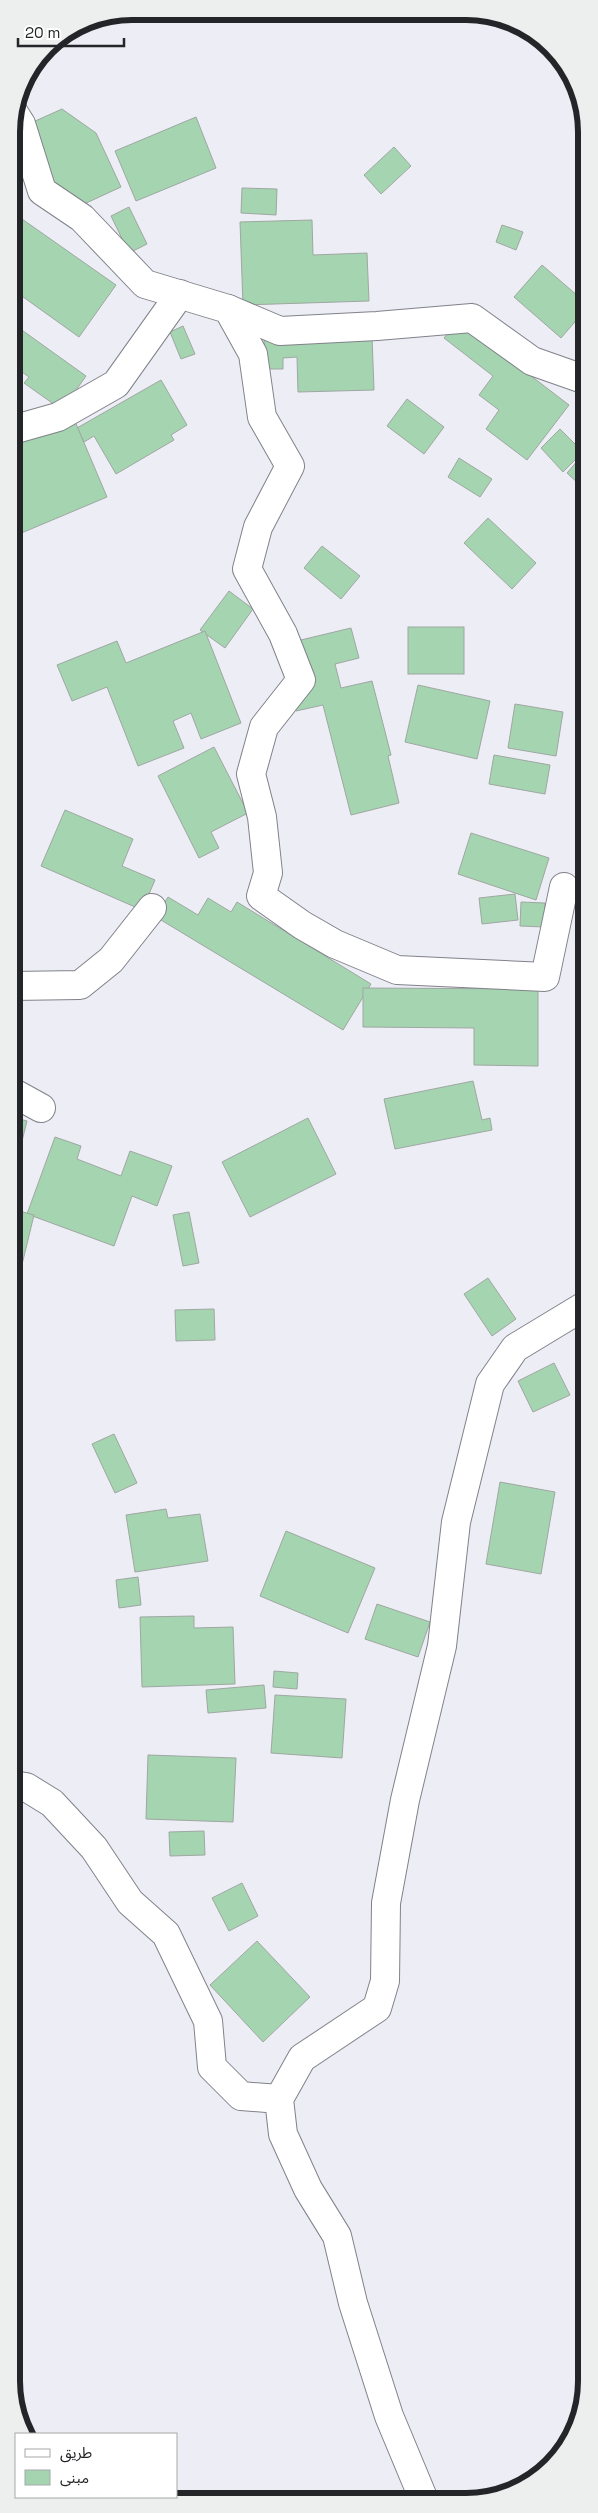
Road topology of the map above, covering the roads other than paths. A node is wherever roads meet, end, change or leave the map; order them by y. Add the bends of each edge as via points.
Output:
1 (20, 123) edge
2 (180, 294) junction
3 (228, 309) junction
4 (578, 377) edge
5 (20, 428) edge
6 (564, 887) dead end
7 (152, 908) dead end
8 (20, 986) edge
9 (20, 1096) edge
10 (41, 1108) dead end
11 (578, 1310) edge
12 (20, 1786) edge
13 (279, 2099) junction
14 (421, 2493) edge

1 - 2 street via 42,190 82,218 145,284
2 - 3 street
2 - 5 street via 116,384 58,417
3 - 4 street via 280,331 472,318 532,361
3 - 6 street via 254,354 262,417 290,466 258,528 247,569 283,634 301,680 264,727 251,774 262,817 268,873 261,896 335,944 396,970 545,977
7 - 8 street via 111,960 80,985
9 - 10 street
11 - 13 street via 515,1348 490,1384 456,1522 442,1646 405,1800 386,1903 385,1982 377,2008 302,2058
12 - 13 street via 52,1803 94,1848 130,1902 166,1934 208,2021 212,2067 241,2096
13 - 14 street via 283,2134 308,2190 336,2236 353,2304 389,2416

